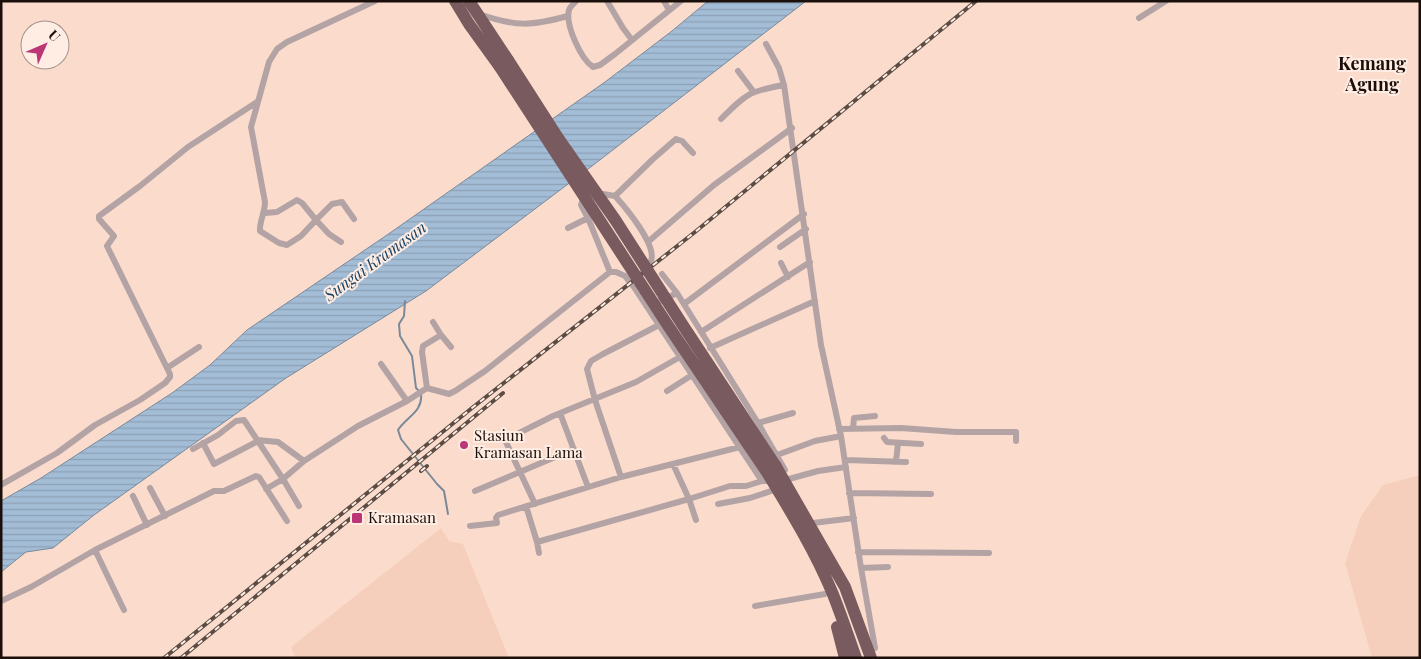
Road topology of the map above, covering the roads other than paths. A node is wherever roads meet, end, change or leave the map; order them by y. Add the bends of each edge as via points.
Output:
1 (375, 1) edge
2 (455, 1) edge
3 (469, 1) edge
4 (576, 1) edge
5 (608, 1) edge
6 (664, 1) edge
7 (681, 1) edge
8 (1166, 1) edge
9 (669, 10) junction
10 (476, 13) junction
11 (568, 16) junction
12 (1139, 18) dead end
13 (632, 40) junction
14 (766, 44) dead end
15 (504, 63) junction
16 (738, 70) dead end
17 (784, 85) junction
18 (753, 91) junction
19 (258, 102) junction
20 (721, 119) dead end
21 (792, 128) junction
22 (693, 153) dead end
23 (615, 196) junction
24 (265, 213) junction
25 (804, 214) junction
26 (588, 218) junction
27 (316, 220) junction
28 (354, 220) dead end
29 (568, 228) dead end
30 (806, 229) junction
31 (649, 241) junction
32 (341, 242) dead end
33 (780, 247) dead end
34 (810, 262) junction
35 (781, 263) dead end
36 (610, 272) junction
37 (662, 274) dead end
38 (788, 278) junction
39 (631, 284) junction
40 (677, 293) junction
41 (815, 301) junction
42 (684, 304) junction
43 (646, 308) junction
44 (433, 322) dead end
45 (659, 325) junction
46 (701, 332) junction
47 (441, 335) junction
48 (451, 347) dead end
49 (199, 348) dead end
50 (710, 348) junction
51 (680, 357) junction
52 (381, 364) dead end
53 (167, 368) junction
54 (692, 375) junction
55 (425, 389) junction
56 (667, 391) dead end
57 (595, 400) junction
58 (407, 401) junction
59 (793, 413) dead end
60 (560, 414) junction
61 (875, 416) dead end
62 (758, 423) junction
63 (853, 429) junction
64 (840, 433) junction
65 (884, 438) dead end
66 (258, 440) junction
67 (1016, 441) dead end
68 (203, 443) junction
69 (898, 444) junction
70 (921, 444) dead end
71 (740, 447) junction
72 (193, 449) dead end
73 (574, 449) junction
74 (304, 461) junction
75 (896, 462) junction
76 (906, 462) dead end
77 (673, 464) junction
78 (845, 464) junction
79 (520, 472) junction
80 (772, 474) junction
81 (621, 477) junction
82 (283, 479) junction
83 (789, 479) junction
84 (1, 485) edge
85 (588, 487) junction
86 (150, 488) dead end
87 (266, 489) junction
88 (475, 491) dead end
89 (850, 493) junction
90 (931, 494) dead end
91 (132, 496) dead end
92 (688, 499) junction
93 (535, 504) junction
94 (718, 504) dead end
95 (299, 506) dead end
96 (526, 506) junction
97 (165, 516) junction
98 (854, 518) junction
99 (696, 520) dead end
100 (287, 521) dead end
101 (147, 525) junction
102 (470, 526) dead end
103 (809, 528) junction
104 (537, 542) junction
105 (96, 550) junction
106 (858, 552) junction
107 (539, 553) dead end
108 (989, 554) dead end
109 (888, 567) dead end
110 (861, 568) junction
111 (833, 593) junction
112 (1, 601) edge
113 (755, 606) dead end
114 (124, 610) dead end
115 (867, 655) edge
116 (845, 658) edge
117 (856, 658) edge

1 - 19 street via 277,48 269,62
2 - 15 highway via 469,24
3 - 10 highway
4 - 11 street
5 - 13 street
6 - 9 street
7 - 9 street
8 - 12 street
9 - 13 street
10 - 11 street via 521,24
10 - 15 highway
11 - 13 street via 574,40 593,67 605,62
14 - 17 street
15 - 80 highway, bridge via 616,221
16 - 18 street
17 - 18 street
17 - 21 street
18 - 20 street
19 - 24 street via 251,127
19 - 53 street via 188,147 99,216 114,236 107,246
21 - 25 street
21 - 31 street via 714,185
22 - 23 street via 679,139 673,141
23 - 26 street via 603,194 582,202
23 - 31 street
24 - 27 street via 277,212 297,200
24 - 27 street via 260,230 283,245 301,236
25 - 30 street
25 - 42 street
26 - 29 street
26 - 36 street
27 - 28 street via 335,202 342,202
27 - 32 street
30 - 33 street
30 - 34 street
31 - 39 street via 651,262
34 - 38 street
34 - 41 street
35 - 38 street
36 - 39 street via 620,274
36 - 55 street via 455,392 449,394
37 - 40 street
38 - 46 street
39 - 43 street
40 - 42 street
40 - 43 street
41 - 50 street
41 - 64 street
42 - 46 street
43 - 45 street
44 - 47 street
45 - 51 street
45 - 57 street via 592,361 587,369
46 - 50 street
47 - 48 street
47 - 55 street via 425,343 422,349
49 - 53 street
50 - 62 street
51 - 54 street
51 - 57 street
52 - 58 street
53 - 84 street via 170,377 153,392 94,425 57,453
54 - 56 street
54 - 71 street
55 - 58 street
57 - 60 street
57 - 81 street
58 - 74 street via 358,426
59 - 62 street
60 - 73 street
60 - 79 street via 505,440
61 - 63 street via 854,418
62 - 80 street
63 - 64 street
63 - 67 street via 1016,432
64 - 78 street
64 - 80 street via 815,441
65 - 69 street via 886,442
66 - 68 street via 242,420
66 - 68 street via 214,464
66 - 74 street via 278,442
66 - 82 street
68 - 72 street
69 - 70 street
69 - 75 street
71 - 77 street
71 - 80 street
73 - 79 street
73 - 85 street
74 - 82 street
75 - 76 street
75 - 78 street
77 - 81 street
77 - 92 street
78 - 83 street
78 - 89 street
79 - 88 street
79 - 93 street
80 - 83 street
80 - 92 street via 746,486 730,486
80 - 94 street via 750,498
80 - 103 highway
80 - 103 highway
81 - 85 street
82 - 87 street
82 - 95 street
83 - 103 street
85 - 93 street
86 - 97 street
87 - 97 street via 256,476 224,491 214,491
87 - 100 street
89 - 90 street
89 - 98 street
91 - 101 street
92 - 99 street
92 - 104 street
93 - 96 street
96 - 102 street via 498,515 497,523
96 - 104 street
97 - 101 street
98 - 103 street
98 - 106 street
101 - 105 street
103 - 111 highway
103 - 115 highway via 849,595
104 - 107 street
105 - 112 street
105 - 114 street
106 - 108 street
106 - 110 street
109 - 110 street
110 - 115 street via 876,648
111 - 113 street
111 - 115 highway
111 - 116 highway via 833,612
111 - 117 highway

